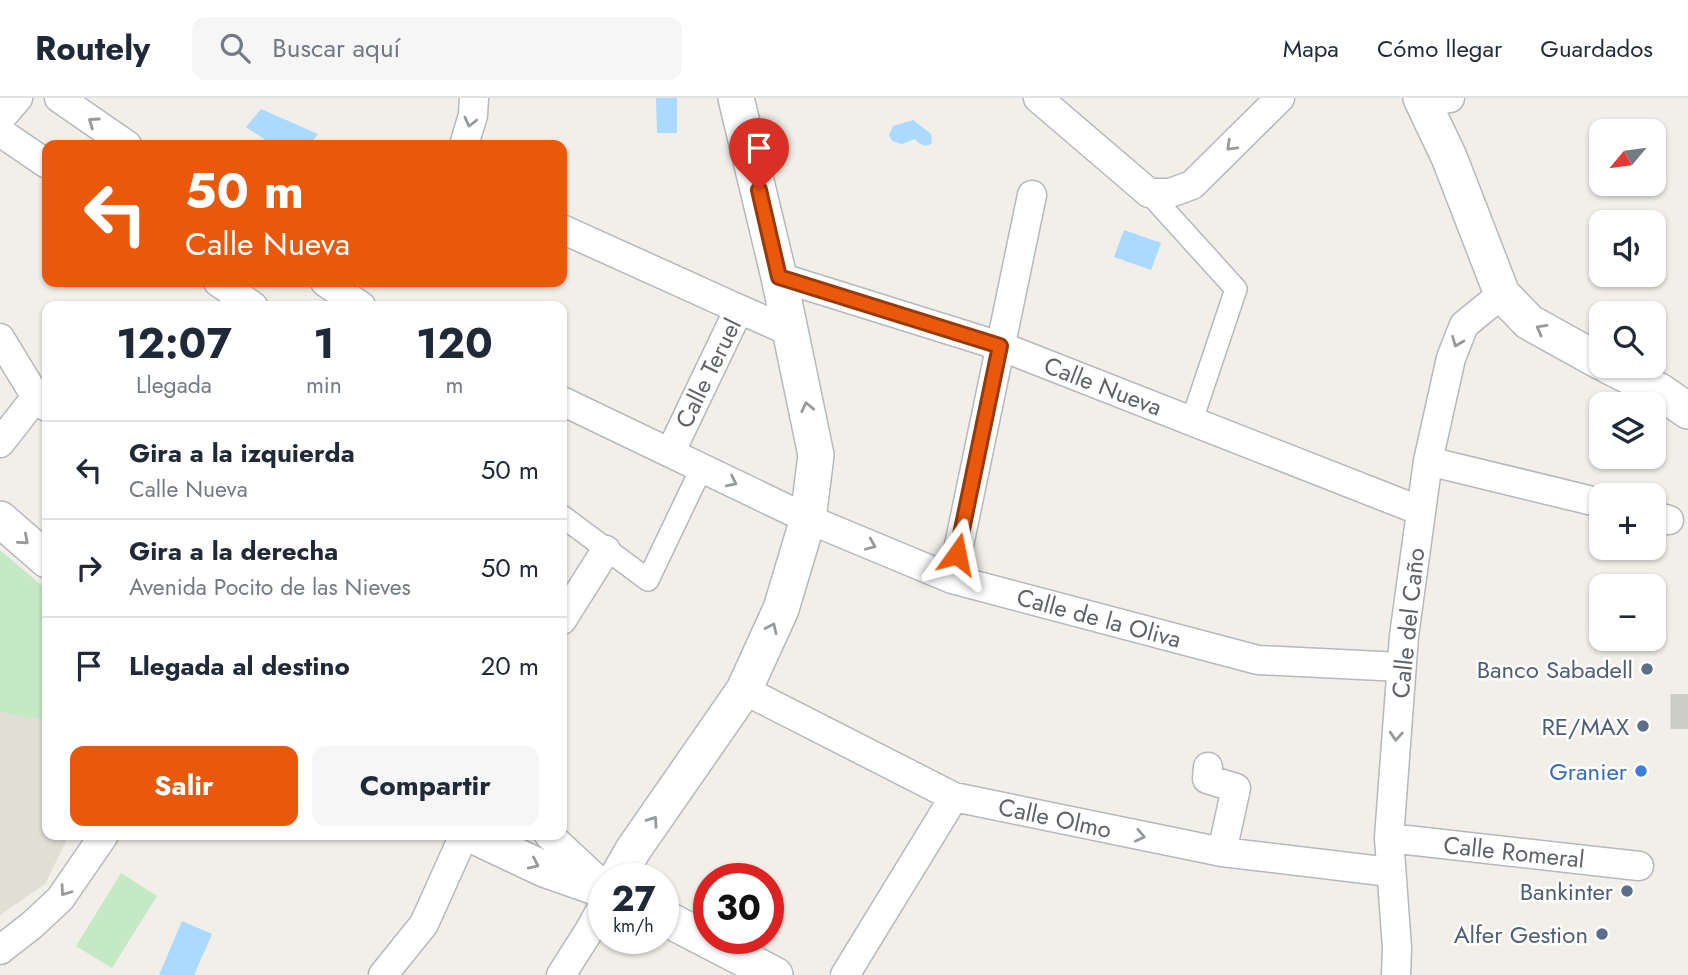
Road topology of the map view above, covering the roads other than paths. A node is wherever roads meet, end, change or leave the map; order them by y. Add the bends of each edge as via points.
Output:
1 (18, 98) edge
2 (59, 98) edge
3 (474, 98) edge
4 (736, 98) edge
5 (1038, 98) edge
6 (1280, 98) edge
7 (1430, 99) edge
8 (0, 119) edge
9 (0, 132) edge
10 (120, 140) edge
11 (466, 140) edge
12 (42, 161) edge
13 (1149, 193) junction
14 (1032, 195) dead end
15 (567, 231) edge
16 (779, 277) junction
17 (225, 287) edge
18 (333, 287) edge
19 (1502, 294) junction
20 (246, 301) edge
21 (354, 301) edge
22 (739, 309) junction
23 (792, 332) junction
24 (0, 338) edge
25 (1000, 346) junction
26 (1589, 355) edge
27 (1633, 378) edge
28 (42, 402) edge
29 (567, 408) edge
30 (1688, 411) edge
31 (1192, 420) junction
32 (0, 443) edge
33 (671, 451) junction
34 (1428, 461) junction
35 (702, 467) junction
36 (1589, 500) edge
37 (1421, 511) junction
38 (0, 519) edge
39 (808, 519) junction
40 (567, 520) edge
41 (606, 550) junction
42 (42, 556) edge
43 (951, 579) junction
44 (567, 612) edge
45 (1401, 667) junction
46 (744, 690) junction
47 (1208, 767) dead end
48 (954, 797) junction
49 (1389, 838) junction
50 (101, 840) edge
51 (462, 840) edge
52 (483, 840) edge
53 (554, 840) edge
54 (1222, 852) junction
55 (626, 863) edge
56 (1639, 866) dead end
57 (1390, 872) junction
58 (588, 873) edge
59 (588, 883) edge
60 (679, 925) edge
61 (588, 930) edge
62 (0, 950) edge
63 (383, 975) edge
64 (561, 975) edge
65 (775, 975) edge
66 (845, 975) edge
67 (1396, 975) edge

1 - 8 street
10 -> 2 street
3 -> 11 street
4 - 16 street
5 - 13 street
6 -> 13 street via 1192,185 1170,193
7 - 19 street
9 - 12 street
13 - 31 street via 1236,289
14 - 25 street
15 - 22 street
16 - 23 street
16 - 25 street, Calle Nueva
17 - 20 street
18 - 21 street
26 -> 19 street via 1529,322
19 -> 34 street, Calle del Caño via 1464,325 1451,358
22 - 23 street, Calle Teruel
22 - 33 street, Calle Teruel
39 -> 23 street via 816,455
24 - 28 street
25 - 31 street, Calle Nueva
25 - 43 street
27 - 30 street
28 - 32 street
29 - 33 street, Calle de la Oliva
31 - 37 street, Calle Nueva
33 - 35 street, Calle de la Oliva
34 - 36 street
34 - 37 street, Calle del Caño
35 -> 39 street, Calle de la Oliva
35 - 41 street, Calle Teruel via 648,580
37 - 45 street, Calle del Caño
38 -> 42 street
39 -> 43 street, Calle de la Oliva
46 -> 39 street via 781,609
40 - 41 street, Calle Teruel
41 - 44 street
43 - 45 street, Calle de la Oliva via 1258,660
45 -> 49 street, Calle del Caño
46 - 48 street, Calle Olmo
55 -> 46 street
47 - 54 street via 1207,779 1236,789
48 -> 54 street, Calle Olmo
48 - 66 street
49 - 56 street, Calle Romeral
49 - 57 street, Calle del Caño
50 -> 62 street via 60,899
51 - 63 street via 424,924
52 -> 59 street via 544,869
53 - 58 street
54 - 57 street, Calle Olmo
57 - 67 street, Calle del Caño
60 - 65 street
61 - 64 street

